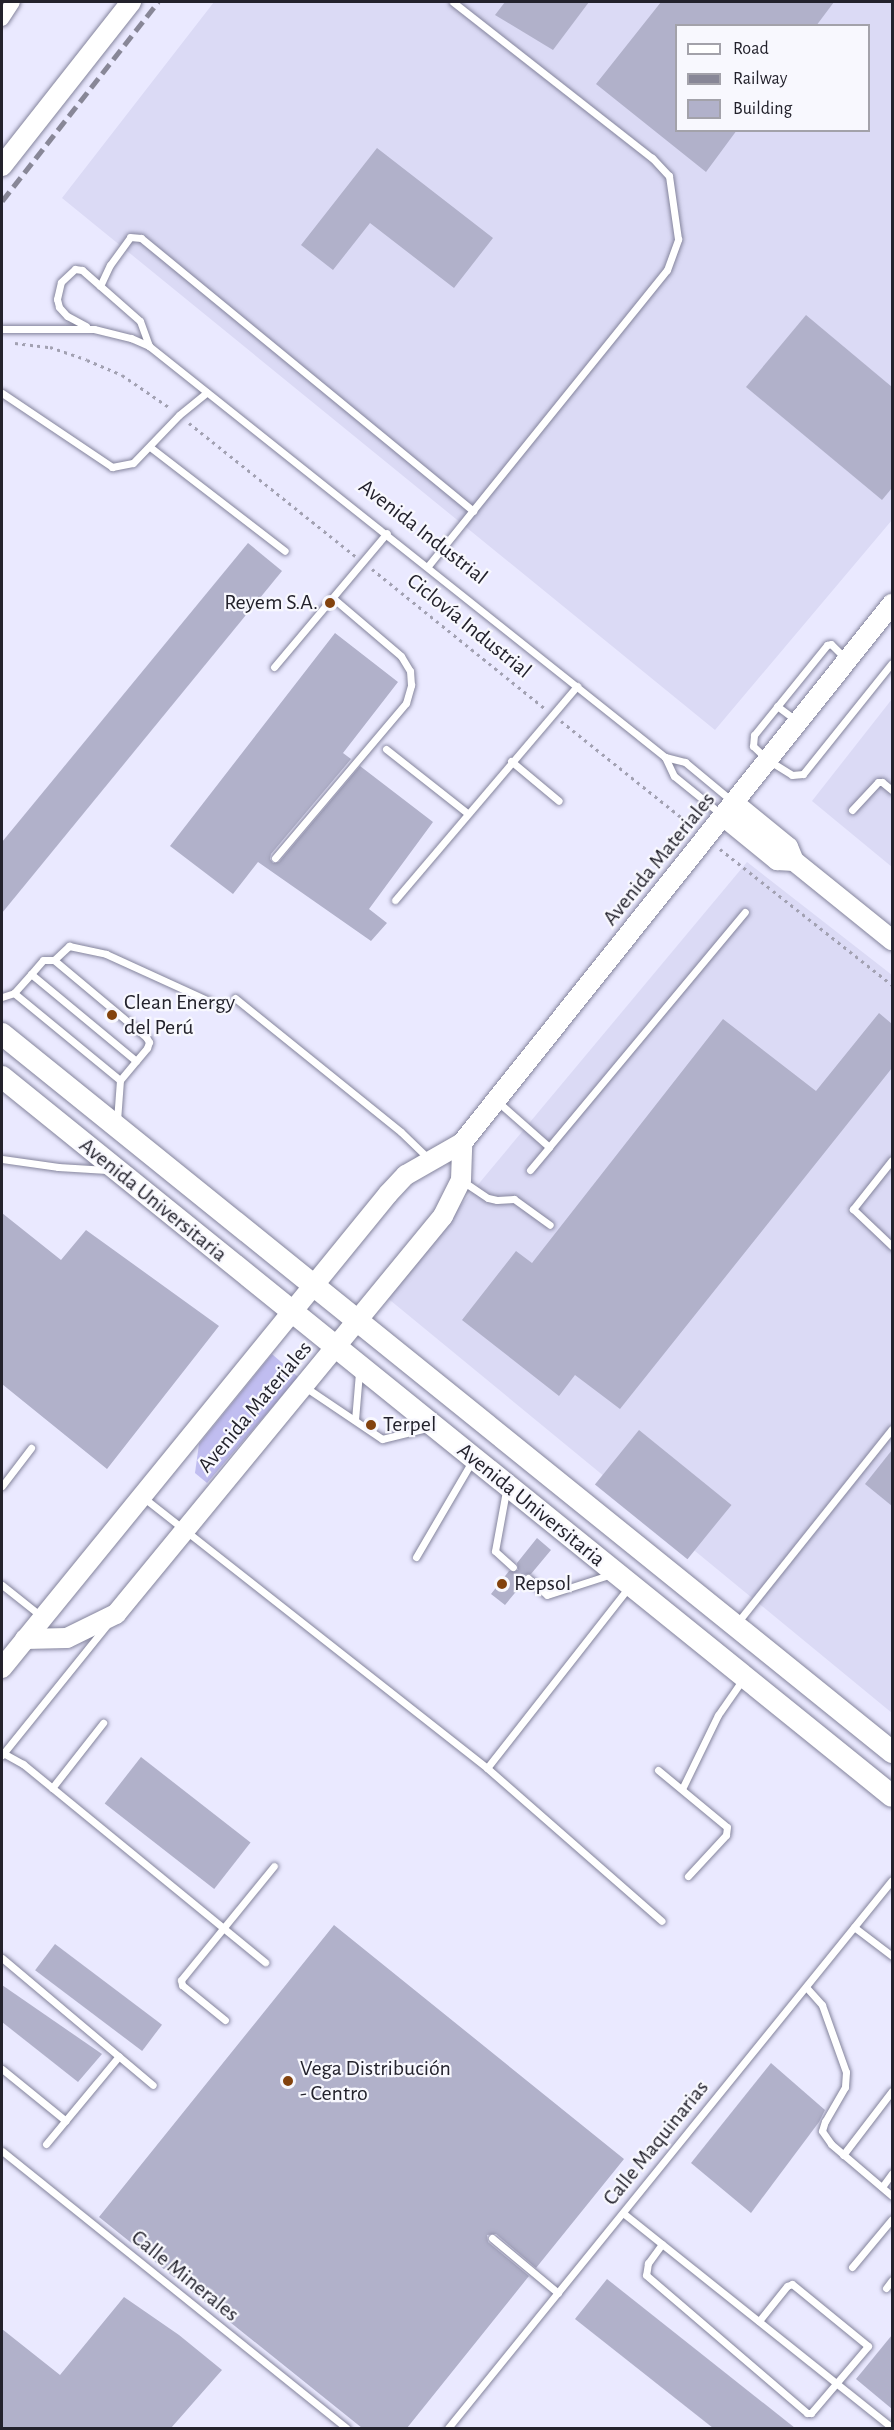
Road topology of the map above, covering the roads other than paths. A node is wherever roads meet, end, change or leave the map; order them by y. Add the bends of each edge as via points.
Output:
1 (13, 2) edge
2 (132, 2) edge
3 (453, 2) edge
4 (2, 19) edge
5 (2, 166) edge
6 (100, 286) junction
7 (2, 329) edge
8 (94, 329) junction
9 (149, 346) junction
10 (207, 392) junction
11 (2, 393) edge
12 (150, 447) junction
13 (473, 511) junction
14 (387, 533) junction
15 (285, 551) dead end
16 (428, 566) junction
17 (334, 599) junction
18 (892, 604) edge
19 (848, 660) junction
20 (892, 663) edge
21 (274, 666) dead end
22 (577, 686) junction
23 (777, 706) junction
24 (798, 723) junction
25 (386, 749) dead end
26 (665, 757) junction
27 (768, 760) junction
28 (511, 761) junction
29 (892, 790) edge
30 (559, 801) dead end
31 (729, 809) junction
32 (852, 810) dead end
33 (467, 813) junction
34 (275, 858) dead end
35 (395, 900) dead end
36 (746, 912) dead end
37 (892, 940) edge
38 (54, 960) junction
39 (31, 974) junction
40 (14, 993) junction
41 (2, 997) edge
42 (235, 998) dead end
43 (209, 1001) dead end
44 (2, 1034) edge
45 (136, 1061) junction
46 (2, 1077) edge
47 (120, 1080) junction
48 (496, 1101) junction
49 (116, 1126) junction
50 (462, 1143) junction
51 (549, 1147) junction
52 (94, 1152) junction
53 (2, 1159) edge
54 (430, 1160) junction
55 (892, 1160) edge
56 (530, 1170) dead end
57 (118, 1172) junction
58 (461, 1180) junction
59 (550, 1225) dead end
60 (892, 1246) edge
61 (315, 1286) junction
62 (293, 1312) junction
63 (358, 1320) junction
64 (335, 1347) junction
65 (359, 1367) junction
66 (303, 1386) junction
67 (355, 1420) junction
68 (434, 1426) junction
69 (892, 1428) edge
70 (31, 1448) dead end
71 (474, 1459) junction
72 (507, 1485) junction
73 (2, 1486) edge
74 (141, 1497) junction
75 (184, 1530) junction
76 (416, 1557) dead end
77 (513, 1567) dead end
78 (528, 1578) dead end
79 (623, 1579) junction
80 (2, 1585) edge
81 (116, 1614) junction
82 (43, 1617) junction
83 (740, 1629) junction
84 (26, 1639) junction
85 (723, 1659) junction
86 (2, 1668) edge
87 (745, 1677) junction
88 (103, 1723) dead end
89 (892, 1752) edge
90 (2, 1754) edge
91 (487, 1768) junction
92 (658, 1770) dead end
93 (52, 1788) junction
94 (682, 1789) junction
95 (892, 1796) edge
96 (274, 1866) dead end
97 (688, 1876) dead end
98 (892, 1880) edge
99 (662, 1921) dead end
100 (854, 1927) junction
101 (224, 1929) junction
102 (892, 1956) edge
103 (2, 1958) edge
104 (265, 1962) dead end
105 (806, 1987) junction
106 (225, 2020) dead end
107 (119, 2056) junction
108 (2, 2069) edge
109 (153, 2085) dead end
110 (892, 2091) edge
111 (66, 2121) junction
112 (46, 2144) dead end
113 (2, 2151) edge
114 (843, 2155) junction
115 (892, 2173) edge
116 (882, 2187) junction
117 (892, 2196) edge
118 (623, 2213) junction
119 (892, 2219) edge
120 (492, 2238) dead end
121 (662, 2244) junction
122 (852, 2267) dead end
123 (892, 2280) edge
124 (886, 2288) dead end
125 (558, 2293) junction
126 (759, 2321) junction
127 (836, 2383) junction
128 (346, 2428) edge
129 (448, 2428) edge
130 (892, 2428) edge

1 - 4 street
2 - 5 street
3 - 13 lane via 652,158 669,176 678,239 667,270
6 - 8 lane via 82,270 75,269 68,273 58,291 59,307 67,316
6 - 9 lane via 140,321
6 - 13 lane via 130,237 141,238
7 - 8 lane
8 - 9 lane
9 - 10 lane, Avenida Industrial
10 - 12 lane
10 - 14 lane, Avenida Industrial
11 - 12 lane via 112,467 133,463
12 - 15 lane
13 - 16 lane
14 - 16 lane, Avenida Industrial
14 - 17 lane
16 - 22 lane, Avenida Industrial
17 - 21 lane
17 - 34 lane via 401,656 410,671 411,685 406,703
18 - 19 street, Avenida Materiales
19 - 23 lane via 831,644 827,645
19 - 24 street, Avenida Materiales
20 - 27 lane via 803,774 792,776
22 - 26 lane, Avenida Industrial
22 - 28 lane
23 - 24 lane
23 - 27 lane via 752,740
24 - 27 street, Avenida Materiales
25 - 33 lane
26 - 31 lane, Avenida Industrial via 685,762
26 - 31 lane, Avenida Industrial via 674,776
27 - 31 street, Avenida Materiales
28 - 30 lane
28 - 33 lane
29 - 32 lane via 878,782
31 - 37 street, Avenida Industrial via 788,847 794,861
31 - 48 street, Avenida Materiales
33 - 35 lane
36 - 51 lane
38 - 39 lane via 43,960
38 - 43 lane via 69,946 106,954
38 - 45 lane via 146,1037 147,1048
39 - 40 lane
39 - 45 lane
40 - 41 lane
40 - 47 lane
42 - 54 lane via 401,1132
44 - 49 main road, Avenida Universitaria
45 - 47 lane
46 - 52 main road, Avenida Universitaria
47 - 49 lane
48 - 50 street, Avenida Materiales
48 - 51 lane
49 - 52 main road
49 - 61 main road, Avenida Universitaria
50 - 54 street, Avenida Materiales
50 - 58 street, Avenida Materiales
51 - 56 lane
52 - 57 main road, Avenida Universitaria
53 - 57 lane
54 - 61 street, Avenida Materiales via 406,1175 388,1194
55 - 60 lane via 853,1209
57 - 62 main road, Avenida Universitaria
58 - 59 lane via 488,1198 514,1199
58 - 63 street, Avenida Materiales via 443,1216
61 - 62 street, Avenida Materiales
61 - 63 main road, Avenida Universitaria
62 - 64 main road, Avenida Universitaria
62 - 74 street, Avenida Materiales
63 - 64 street, Avenida Materiales
63 - 83 main road, Avenida Universitaria
64 - 65 main road, Avenida Universitaria
64 - 66 street, Avenida Materiales
65 - 67 lane
65 - 68 main road, Avenida Universitaria
66 - 67 lane
66 - 75 street, Avenida Materiales
67 - 68 lane via 382,1439
68 - 71 main road, Avenida Universitaria
69 - 83 lane
70 - 73 lane
71 - 72 main road, Avenida Universitaria
71 - 76 lane
72 - 77 lane via 495,1551
72 - 79 main road, Avenida Universitaria
74 - 75 lane
74 - 82 street, Avenida Materiales
75 - 81 street, Avenida Materiales
75 - 91 lane
78 - 79 lane via 547,1595
79 - 85 main road, Avenida Universitaria
79 - 91 lane
80 - 82 lane
81 - 84 street, Avenida Materiales via 67,1638
81 - 90 lane
82 - 84 street, Avenida Materiales
83 - 85 main road
83 - 89 main road, Avenida Universitaria
84 - 86 street, Avenida Materiales
85 - 87 main road, Avenida Universitaria
87 - 94 lane via 718,1715
87 - 95 main road, Avenida Universitaria
88 - 93 lane
90 - 93 lane via 23,1764
91 - 99 lane
92 - 94 lane
93 - 101 lane
94 - 97 lane via 728,1831
96 - 101 lane
98 - 100 lane, Calle Maquinarias
100 - 102 lane
100 - 105 lane, Calle Maquinarias
101 - 104 lane
101 - 106 lane via 181,1980 182,1985
103 - 107 lane
105 - 114 lane via 822,2005 846,2073 845,2087 822,2131
105 - 118 lane, Calle Maquinarias
107 - 109 lane
107 - 111 lane
108 - 111 lane
110 - 114 lane
111 - 112 lane
113 - 128 lane, Calle Minerales
114 - 116 lane
115 - 116 lane
116 - 117 lane
118 - 121 lane
118 - 125 lane, Calle Maquinarias
119 - 122 lane
120 - 125 lane
121 - 126 lane
121 - 127 lane via 648,2263 646,2275 807,2413
123 - 124 lane
125 - 129 lane, Calle Maquinarias
126 - 127 lane
126 - 127 lane via 792,2284 867,2344 867,2349
127 - 130 lane

